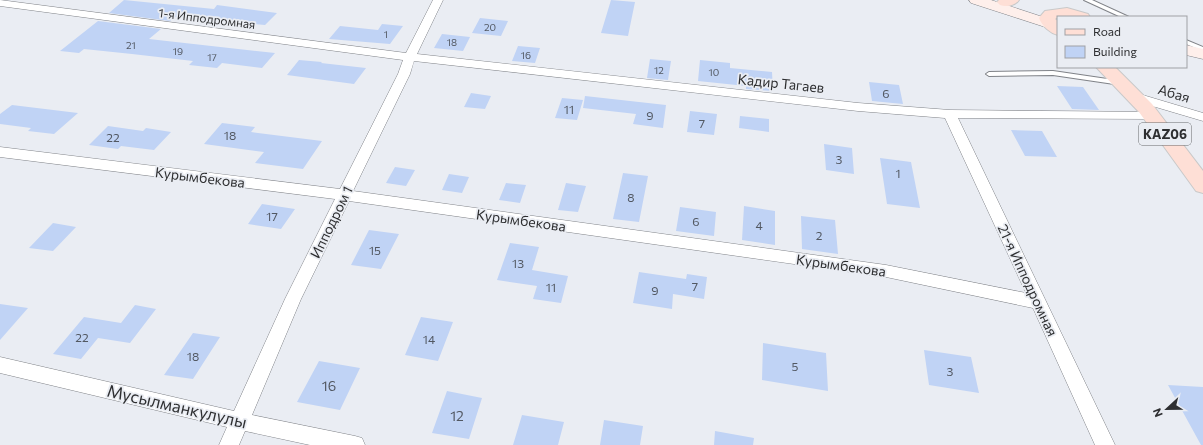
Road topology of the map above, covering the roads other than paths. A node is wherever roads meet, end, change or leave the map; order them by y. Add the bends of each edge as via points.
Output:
1 (438, 0) edge
2 (976, 0) edge
3 (1087, 0) edge
4 (1002, 1) edge
5 (0, 3) edge
6 (1052, 14) edge
7 (1078, 15) edge
8 (1124, 16) edge
9 (1187, 42) edge
10 (1187, 50) edge
11 (1203, 50) edge
12 (1187, 54) edge
13 (1203, 56) edge
14 (410, 57) junction
15 (989, 74) dead end
16 (1120, 75) edge
17 (950, 114) junction
18 (1150, 115) junction
19 (1203, 117) edge
20 (0, 152) edge
21 (1203, 186) edge
22 (344, 195) junction
23 (1039, 303) junction
24 (0, 365) edge
25 (239, 421) junction
26 (229, 445) edge
27 (355, 445) edge
28 (1105, 445) edge

1 - 14 street, Ипподром 1
2 - 6 main road
3 - 8 lane
4 - 6 main road
5 - 14 street, 1-я Ипподромная
6 - 7 main road via 1061,12
9 - 11 lane
10 - 13 main road
12 - 13 main road
14 - 17 street, Кадир Тагаев via 858,107
14 - 22 street, Ипподром 1
15 - 16 lane
16 - 18 main road, KAZ06
16 - 19 street, Абая
17 - 18 street, Кадир Тагаев
17 - 23 street, 21-я Ипподромная
18 - 21 main road, KAZ06
20 - 22 street, Курымбекова
22 - 23 street, Курымбекова via 886,271
22 - 25 street, Ипподром 1 via 293,299
23 - 28 street, 21-я Ипподромная
24 - 25 street, Мусылманкулулы
25 - 26 street, Ипподром 1
25 - 27 street, Мусылманкулулы

